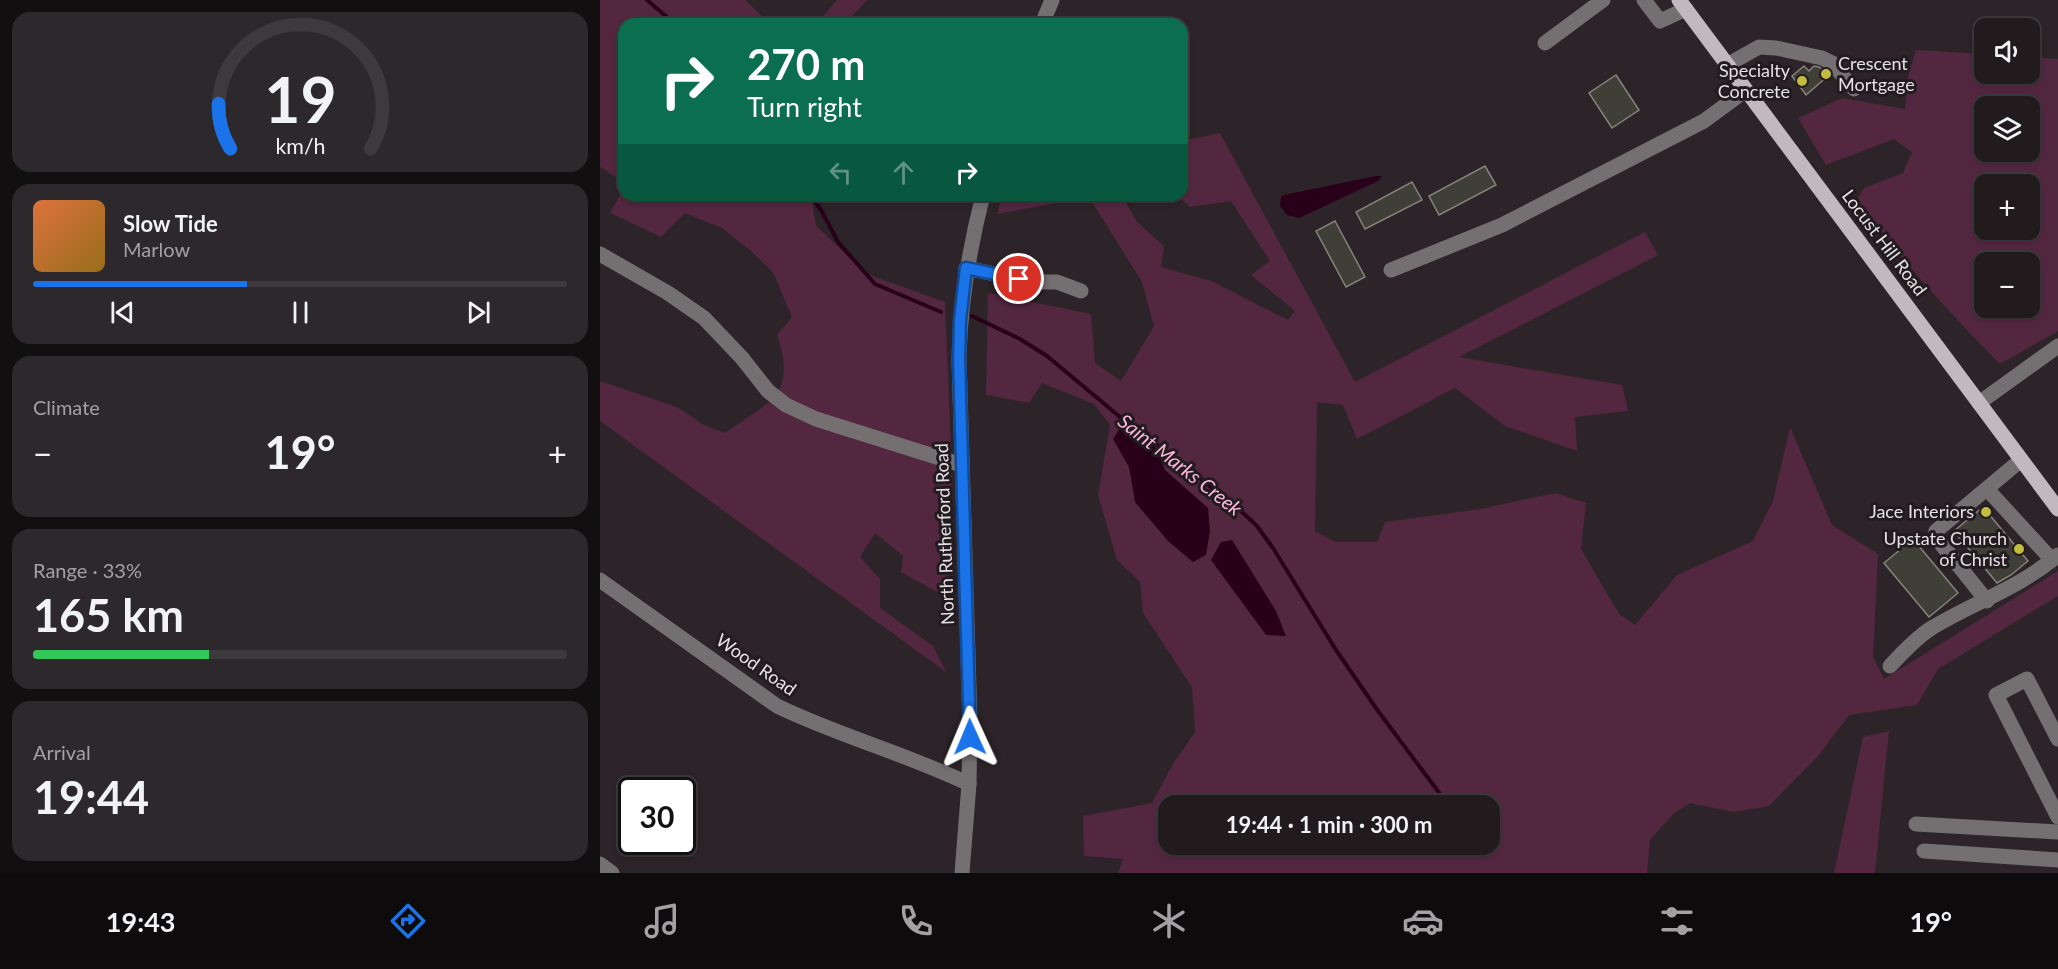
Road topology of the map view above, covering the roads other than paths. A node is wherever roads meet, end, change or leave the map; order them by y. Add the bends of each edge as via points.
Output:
1 (1052, 0) edge
2 (1603, 0) edge
3 (1644, 0) edge
4 (1682, 5) edge
5 (1044, 18) edge
6 (1545, 43) dead end
7 (1727, 65) junction
8 (1854, 89) dead end
9 (1746, 90) junction
10 (982, 201) edge
11 (600, 254) edge
12 (966, 268) junction
13 (1391, 270) dead end
14 (1081, 291) dead end
15 (2058, 346) edge
16 (1979, 403) junction
17 (2021, 460) junction
18 (962, 465) junction
19 (1987, 489) junction
20 (2058, 509) edge
21 (2055, 557) edge
22 (600, 580) edge
23 (1987, 601) junction
24 (1890, 666) dead end
25 (2058, 739) edge
26 (969, 784) junction
27 (2058, 817) edge
28 (1916, 824) dead end
29 (2058, 832) edge
30 (1924, 851) dead end
31 (2058, 860) edge
32 (600, 864) edge
33 (612, 873) edge
34 (962, 873) edge

1 - 5 street
2 - 6 street
3 - 4 street via 1660,21
4 - 7 main road, Locust Hill Road
7 - 8 street via 1759,47 1776,48 1832,63
7 - 9 main road, Locust Hill Road
9 - 13 street via 1704,121 1502,225
9 - 16 main road, Locust Hill Road
10 - 12 street, North Rutherford Road
11 - 18 street via 704,318 768,391 786,405 826,422
12 - 14 street via 1033,282 1057,282
12 - 18 street, North Rutherford Road via 959,359
15 - 16 street
16 - 17 main road, Locust Hill Road
17 - 19 street
17 - 20 main road, Locust Hill Road
18 - 26 street, North Rutherford Road
19 - 21 street
19 - 23 street via 1936,531
21 - 23 street
22 - 26 street, Wood Road via 777,706
23 - 24 street via 1930,629
25 - 27 street via 2028,679 1996,695
26 - 34 street, North Rutherford Road
28 - 29 street
30 - 31 street
32 - 33 street

